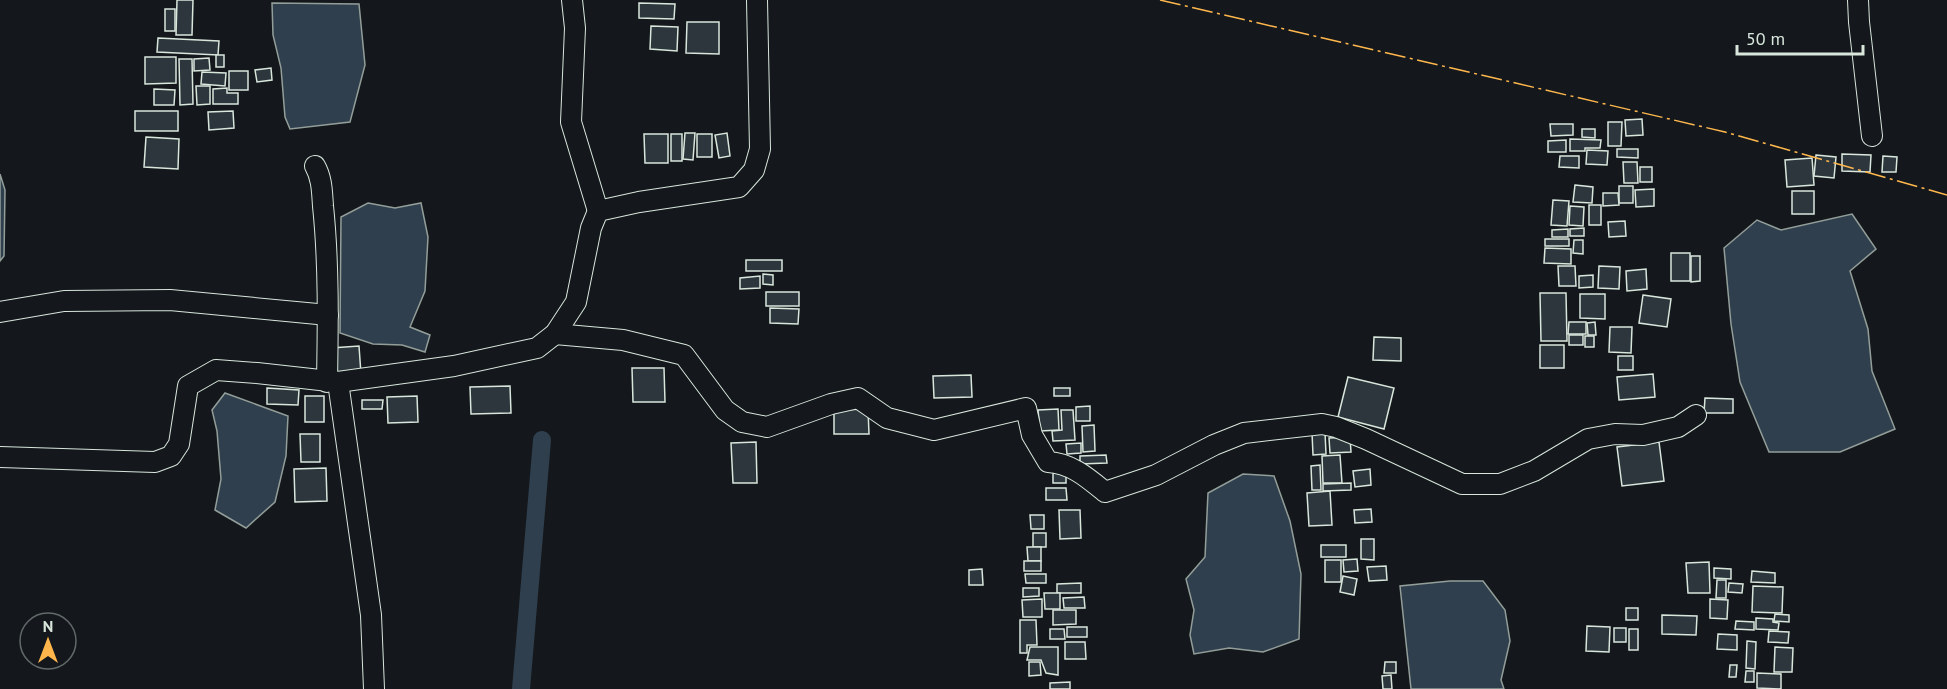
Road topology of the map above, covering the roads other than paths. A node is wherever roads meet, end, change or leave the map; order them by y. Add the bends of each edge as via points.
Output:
1 (572, 0) edge
2 (757, 0) edge
3 (1858, 0) edge
4 (1872, 136) dead end
5 (315, 166) dead end
6 (598, 211) junction
7 (0, 312) edge
8 (328, 315) junction
9 (555, 334) junction
10 (332, 382) junction
11 (1696, 416) dead end
12 (0, 457) edge
13 (374, 689) edge

1 - 6 street via 575,28 571,122
2 - 6 street via 759,149 754,170 739,187
3 - 4 street
5 - 8 street via 320,174 325,226
6 - 9 street via 576,302
7 - 8 street via 64,301 170,300
8 - 10 street
9 - 10 street via 537,348 454,366
9 - 11 street via 623,340 684,355 725,410 742,422 767,427 858,398 887,418 934,430 1026,408 1032,435 1048,462 1060,462 1106,492 1156,475 1244,433 1322,424 1366,439 1462,484 1500,484 1534,471 1588,439 1643,435 1678,427
10 - 12 street via 216,370 188,386 179,444 171,456 155,462
10 - 13 street via 371,615

